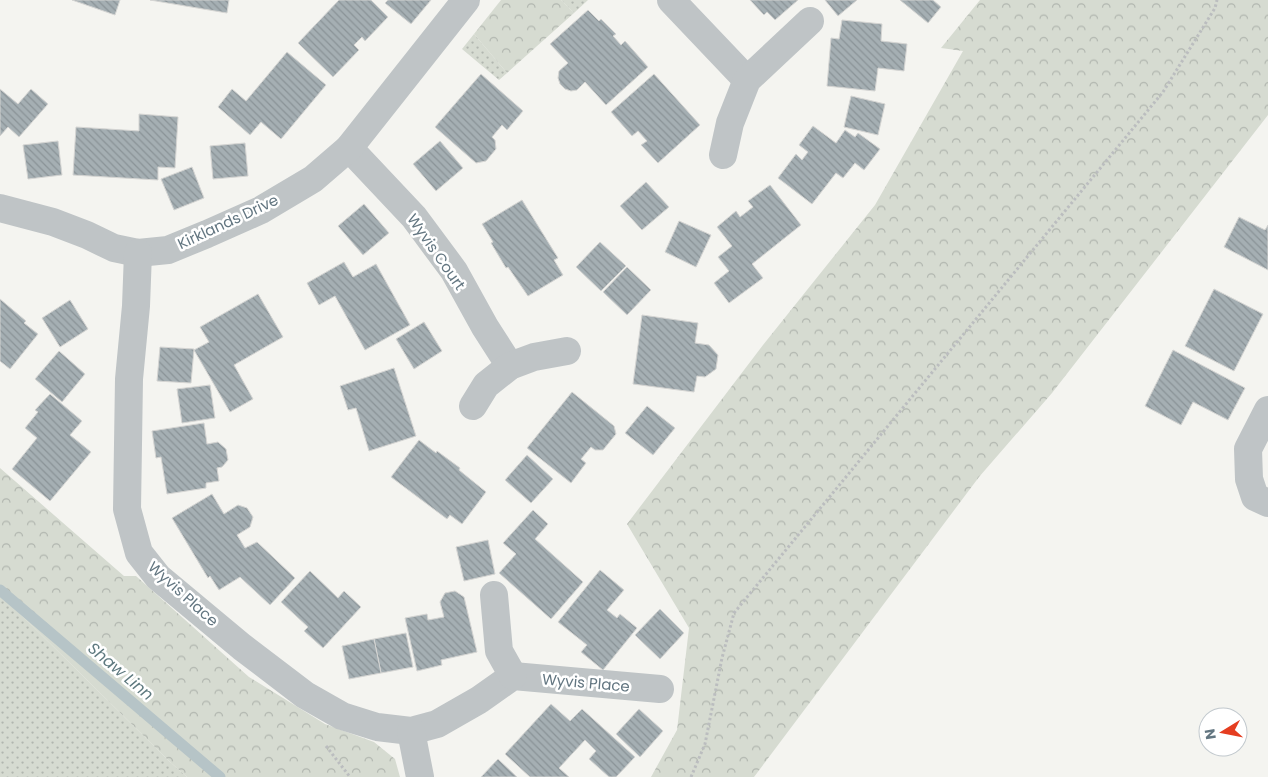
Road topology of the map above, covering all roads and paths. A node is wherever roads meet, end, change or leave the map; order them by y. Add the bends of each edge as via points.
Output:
1 (466, 0) edge
2 (671, 0) edge
3 (1217, 0) edge
4 (810, 21) dead end
5 (747, 80) junction
6 (349, 148) junction
7 (723, 154) dead end
8 (0, 208) edge
9 (138, 253) junction
10 (566, 350) dead end
11 (510, 366) junction
12 (473, 406) dead end
13 (1268, 410) edge
14 (1268, 503) edge
15 (494, 596) dead end
16 (513, 676) junction
17 (660, 690) dead end
18 (411, 731) junction
19 (420, 777) edge
20 (691, 777) edge

1 - 6 street, Kirklands Drive
2 - 5 street
3 - 20 path via 1163,92 734,613 705,744
4 - 5 street
5 - 7 street via 730,123
6 - 9 street, Kirklands Drive via 313,179 261,210 168,250
6 - 11 street, Wyvis Court via 414,217 454,271
8 - 9 street, Kirklands Drive via 53,222 114,248
9 - 18 street, Wyvis Place via 129,379 127,509 139,553 158,577 305,694 342,716 377,727
10 - 11 street
11 - 12 street via 486,385
13 - 14 street via 1248,449 1248,479 1255,497
15 - 16 street via 499,651
16 - 17 street, Wyvis Place
16 - 18 street, Wyvis Place via 437,724
18 - 19 street

